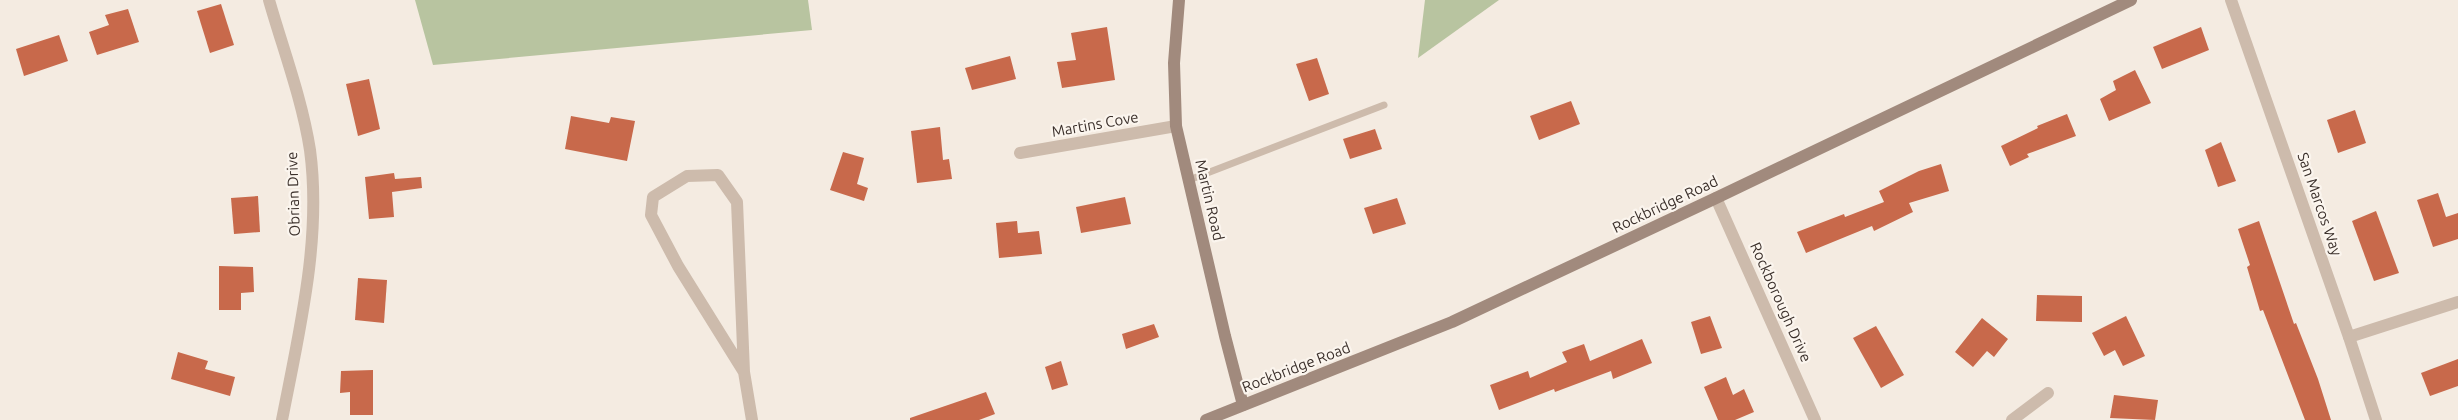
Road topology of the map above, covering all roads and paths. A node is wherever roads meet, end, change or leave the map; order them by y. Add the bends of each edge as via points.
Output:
1 (269, 0) edge
2 (1179, 0) edge
3 (2131, 0) edge
4 (2231, 0) edge
5 (1384, 105) dead end
6 (1176, 126) junction
7 (1020, 153) dead end
8 (1189, 180) junction
9 (1716, 198) junction
10 (2458, 302) edge
11 (2350, 337) junction
12 (744, 372) junction
13 (2048, 393) dead end
14 (1243, 405) junction
15 (282, 420) edge
16 (752, 420) edge
17 (1206, 420) edge
18 (1815, 420) edge
19 (2012, 420) edge
20 (2376, 420) edge

1 - 15 street, Obrian Drive via 310,150 313,205 312,240 299,332
2 - 6 main road, Martin Road via 1174,63
3 - 9 main road, Rockbridge Road
4 - 11 street, San Marcos Way
5 - 8 lane
6 - 7 street, Martins Cove
6 - 8 main road, Martin Road
8 - 14 main road, Martin Road
9 - 14 main road, Rockbridge Road via 1452,322
9 - 18 street, Rockborough Drive
10 - 11 street
11 - 20 street, San Marcos Way
12 - 12 street via 737,202 718,175 687,176 653,196 652,215 678,266
12 - 16 street
13 - 19 street
14 - 17 main road, Rockbridge Road

